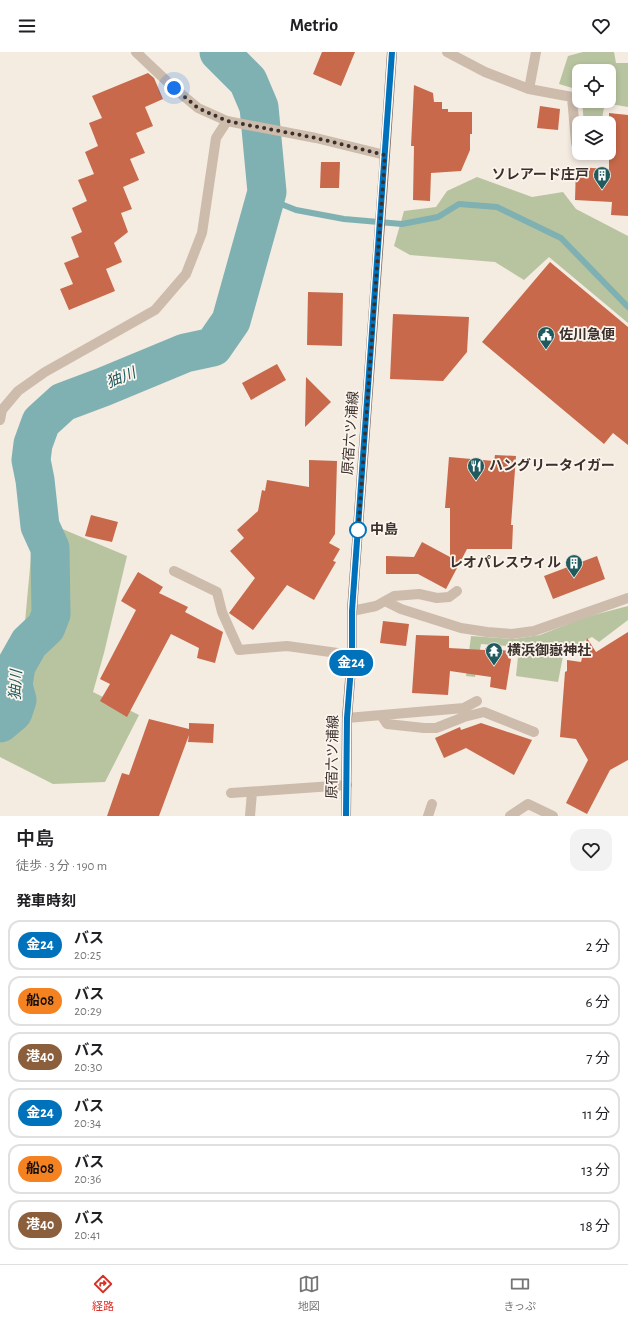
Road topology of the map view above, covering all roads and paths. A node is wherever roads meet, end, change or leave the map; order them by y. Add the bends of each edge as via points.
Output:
1 (136, 52) edge
2 (392, 52) edge
3 (447, 52) edge
4 (536, 52) edge
5 (529, 89) junction
6 (574, 116) edge
7 (227, 121) junction
8 (385, 155) junction
9 (0, 420) edge
10 (174, 571) dead end
11 (457, 591) dead end
12 (628, 598) edge
13 (385, 601) junction
14 (352, 611) junction
15 (352, 655) junction
16 (477, 701) dead end
17 (381, 716) junction
18 (347, 718) junction
19 (534, 732) dead end
20 (347, 785) junction
21 (252, 792) junction
22 (231, 793) dead end
23 (432, 804) dead end
24 (250, 816) edge
25 (346, 816) edge
26 (428, 816) edge
27 (510, 816) edge
28 (553, 816) edge

1 - 7 street via 198,108
2 - 8 main road, 原宿六ツ浦線
3 - 5 street via 485,72
4 - 5 street
5 - 6 street via 572,96
7 - 8 street via 316,138
7 - 9 street via 216,138 202,233 186,274 155,310 45,372 18,391 2,410
8 - 14 main road, 原宿六ツ浦線
10 - 15 street via 217,592 222,612 239,650 287,646
11 - 13 street via 449,596 437,598 418,594 394,596
12 - 13 street via 534,631 512,634 461,628
13 - 14 street via 376,606
14 - 15 main road, 原宿六ツ浦線
15 - 18 main road, 原宿六ツ浦線
16 - 17 street via 464,708
17 - 18 street
17 - 19 street via 387,724 436,728 484,712
18 - 20 main road, 原宿六ツ浦線
20 - 21 street
20 - 25 main road, 原宿六ツ浦線
21 - 22 street
21 - 24 street
23 - 26 street
27 - 28 street via 528,804

